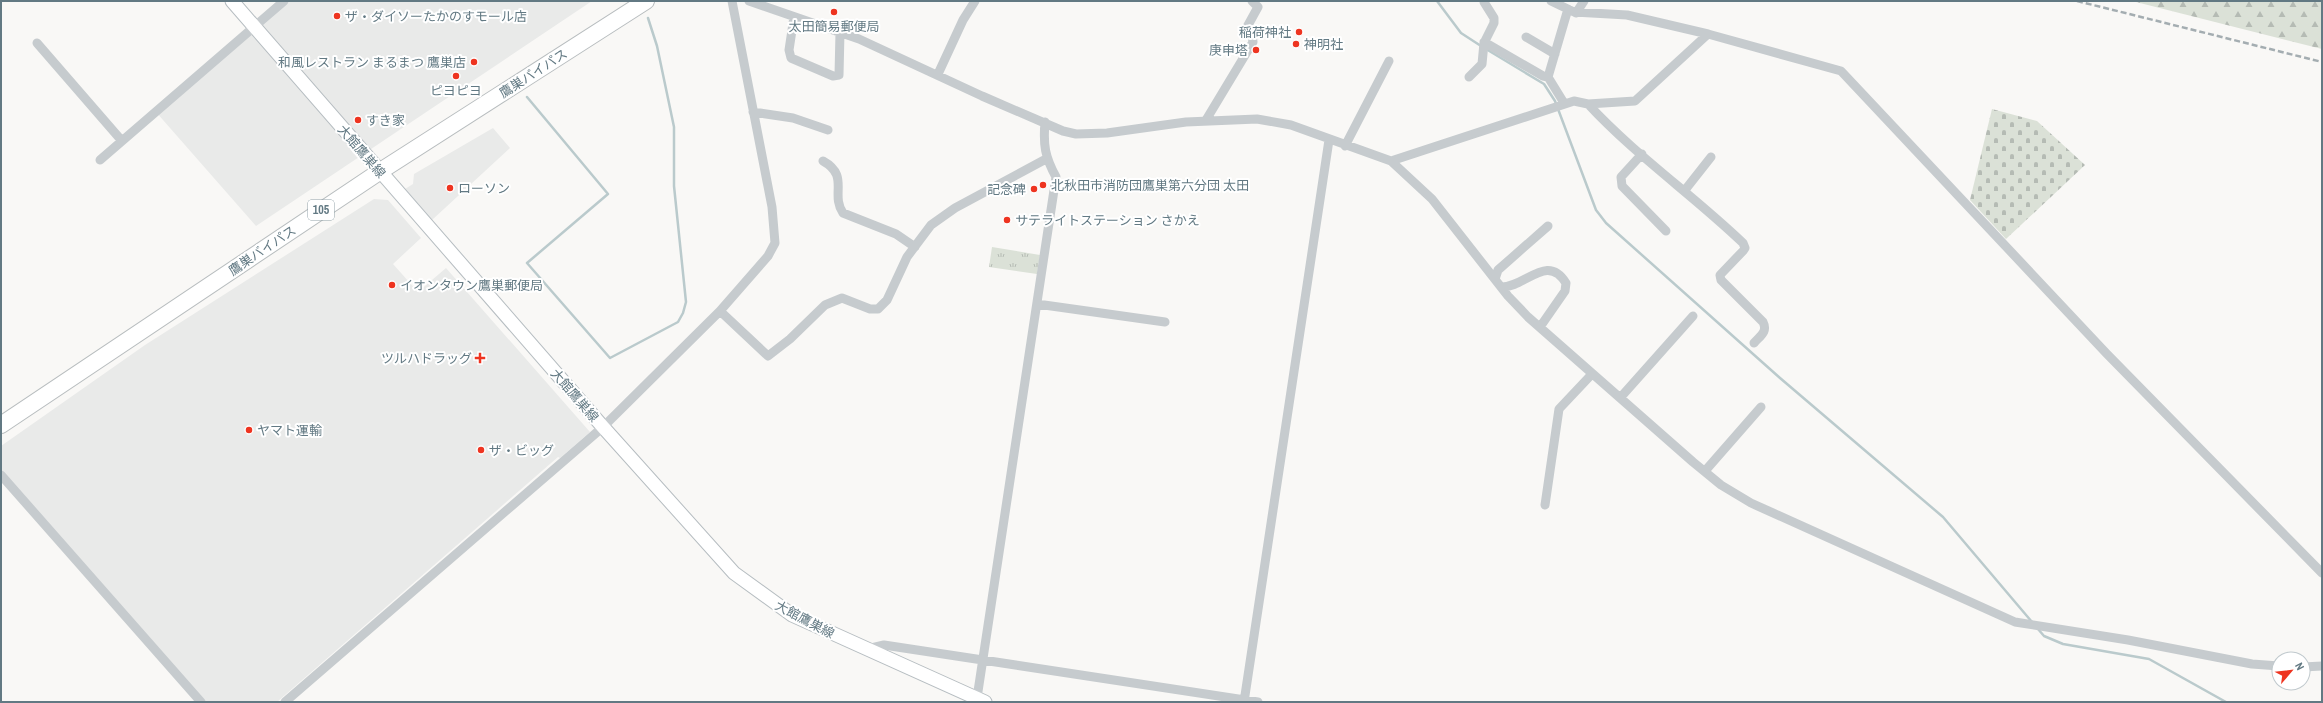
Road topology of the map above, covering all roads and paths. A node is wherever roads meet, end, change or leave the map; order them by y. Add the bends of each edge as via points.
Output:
1 (232, 1) edge
2 (284, 1) edge
3 (732, 1) edge
4 (749, 1) edge
5 (975, 1) edge
6 (1252, 1) edge
7 (1484, 1) edge
8 (1551, 1) edge
9 (1584, 1) edge
10 (636, 3) edge
11 (1572, 11) junction
12 (794, 17) junction
13 (254, 26) junction
14 (840, 32) junction
15 (1708, 34) junction
16 (1526, 37) dead end
17 (36, 43) dead end
18 (1484, 45) junction
19 (1555, 54) junction
20 (1389, 61) dead end
21 (938, 74) junction
22 (1548, 77) junction
23 (1469, 78) dead end
24 (1588, 104) junction
25 (1559, 105) junction
26 (753, 112) junction
27 (1206, 120) junction
28 (1045, 122) junction
29 (828, 130) dead end
30 (1329, 140) junction
31 (122, 141) junction
32 (1346, 146) junction
33 (1642, 154) junction
34 (1711, 157) dead end
35 (1046, 159) junction
36 (100, 160) dead end
37 (823, 161) dead end
38 (1391, 161) junction
39 (379, 172) junction
40 (1685, 190) junction
41 (1548, 226) dead end
42 (1666, 231) dead end
43 (915, 247) junction
44 (1495, 279) junction
45 (1501, 287) junction
46 (1037, 304) junction
47 (720, 311) junction
48 (1693, 316) dead end
49 (1166, 322) dead end
50 (1540, 328) junction
51 (1754, 343) dead end
52 (1592, 374) junction
53 (1620, 398) junction
54 (1761, 407) dead end
55 (1, 425) edge
56 (603, 427) junction
57 (1705, 471) junction
58 (1, 475) edge
59 (1545, 505) dead end
60 (2322, 573) edge
61 (866, 649) junction
62 (982, 660) junction
63 (2271, 665) edge
64 (2322, 666) edge
65 (2311, 667) edge
66 (981, 700) edge
67 (1244, 701) edge
68 (201, 702) edge
69 (285, 702) edge
70 (1258, 702) edge

1 - 13 main road, 大館鷹巣線
2 - 13 street
3 - 26 street
4 - 12 street
5 - 21 street via 963,20
6 - 27 street via 1258,7 1247,27 1253,42
7 - 18 street via 1494,18
8 - 11 street
9 - 11 street
10 - 39 highway, 鷹巣バイパス / 105
11 - 15 street via 1627,15
11 - 19 street
12 - 14 street
12 - 14 street via 789,50 791,58 832,76 839,75
13 - 31 street
13 - 39 main road, 大館鷹巣線
14 - 21 street
15 - 24 street via 1635,101
15 - 60 street via 1842,71 2091,337
16 - 19 street
17 - 31 street
18 - 22 street
18 - 23 street via 1482,64
19 - 22 street
20 - 32 street
21 - 28 street via 982,96
22 - 25 street
24 - 25 street via 1574,100
24 - 33 street via 1612,129
25 - 38 street
26 - 29 street via 793,118
26 - 47 street via 772,207 775,243 768,256
27 - 28 street via 1107,133 1076,134
27 - 30 street via 1257,119 1291,125
28 - 35 street via 1043,138
30 - 32 street
30 - 67 street
31 - 36 street
32 - 38 street
33 - 40 street
33 - 42 street via 1620,181
34 - 40 street
35 - 43 street via 955,208 931,225
35 - 46 street via 1056,177
37 - 43 street via 836,170 840,208 843,213 896,234
38 - 44 street via 1432,199
39 - 55 highway, 鷹巣バイパス / 105
39 - 56 main road, 大館鷹巣線
40 - 51 street via 1743,243 1743,251 1720,275 1721,280 1766,327
41 - 44 street via 1498,270
43 - 47 street via 907,257 887,300 878,309 870,309 842,298 825,305 790,339 768,356
44 - 45 street
45 - 50 street
45 - 50 street via 1516,284 1543,271 1554,271 1561,275 1566,283 1565,291
46 - 49 street
46 - 62 street
47 - 56 street
48 - 53 street
50 - 52 street
52 - 53 street
52 - 59 street via 1559,409
53 - 57 street
54 - 57 street
56 - 61 main road, 大館鷹巣線 via 734,572 787,612
56 - 69 street
57 - 63 street via 1751,503 2000,617
58 - 68 street
61 - 62 street via 884,645
61 - 66 main road, 大館鷹巣線
62 - 66 street
62 - 67 street
64 - 65 street
67 - 70 street

